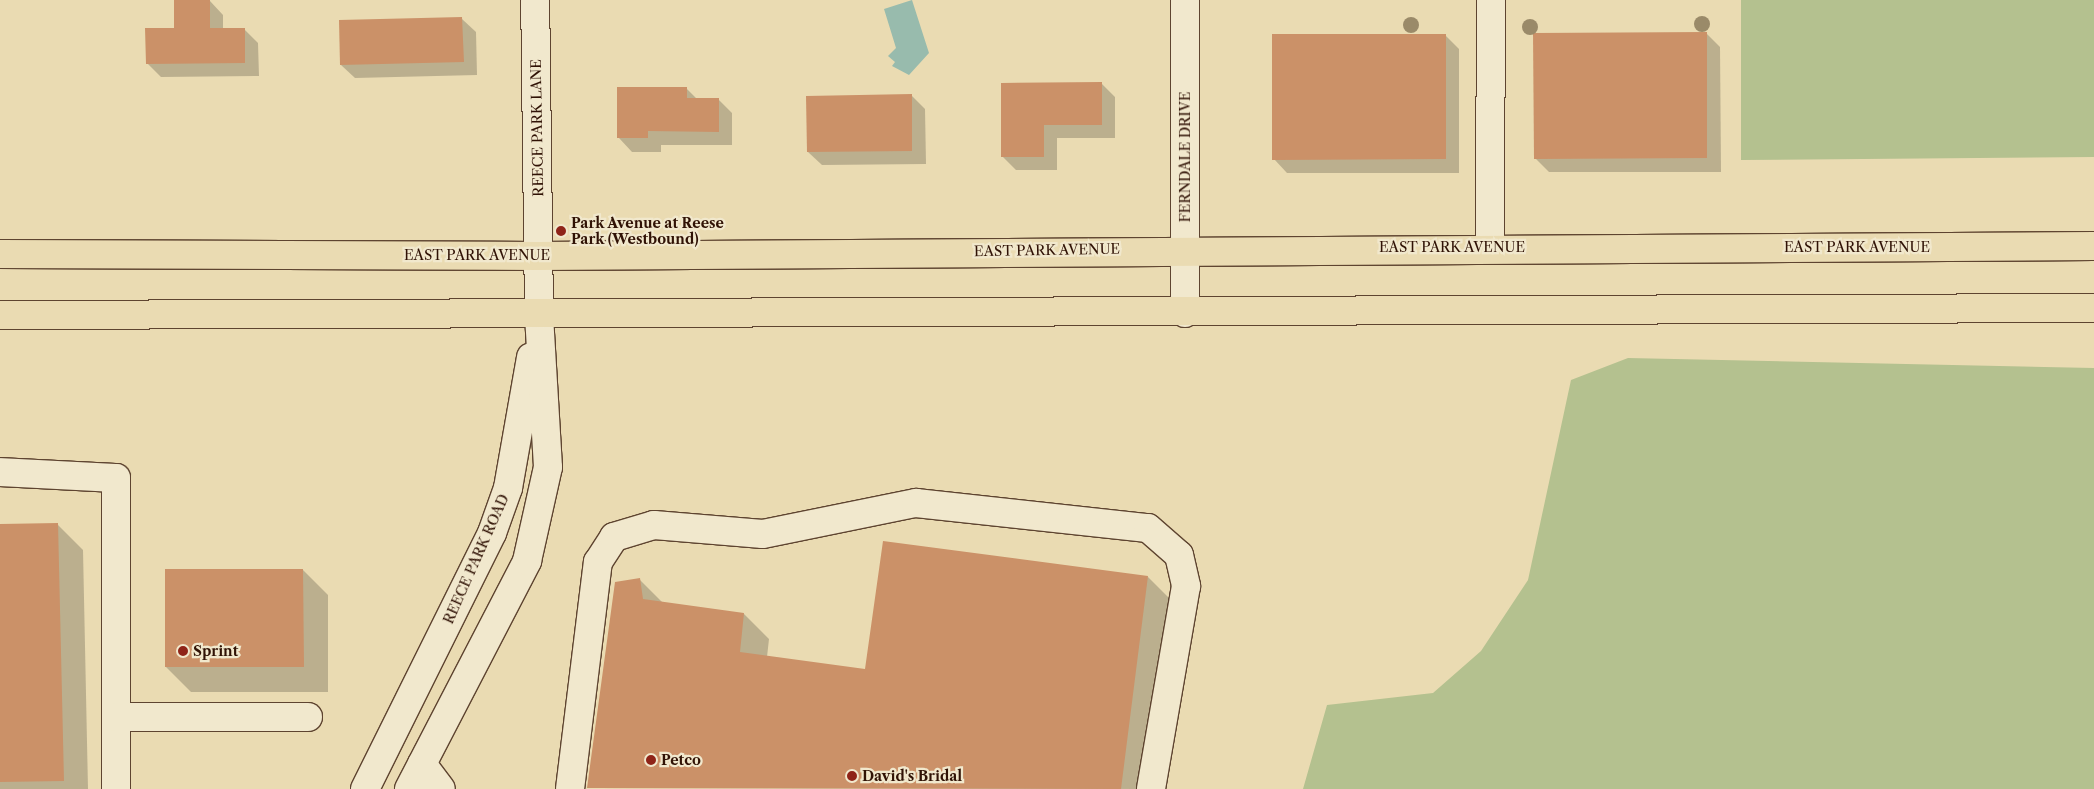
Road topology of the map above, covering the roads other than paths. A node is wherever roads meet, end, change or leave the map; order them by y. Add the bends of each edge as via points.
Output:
1 (535, 0) edge
2 (1185, 0) edge
3 (1490, 0) edge
4 (1490, 246) junction
5 (2094, 246) edge
6 (1185, 249) junction
7 (0, 254) edge
8 (537, 256) junction
9 (2094, 308) edge
10 (1185, 313) junction
11 (539, 314) junction
12 (0, 315) edge
13 (0, 472) edge
14 (116, 717) junction
15 (308, 717) dead end
16 (422, 764) junction
17 (116, 789) edge
18 (365, 789) edge
19 (409, 789) edge
20 (441, 789) edge
21 (570, 789) edge
22 (1151, 789) edge

1 - 8 street, REECE PARK LANE
2 - 6 street, FERNDALE DRIVE
3 - 4 street
4 - 5 main road, EAST PARK AVENUE
4 - 6 main road, EAST PARK AVENUE
6 - 8 main road, EAST PARK AVENUE
6 - 10 street, FERNDALE DRIVE
7 - 8 main road, EAST PARK AVENUE
8 - 11 street, REECE PARK ROAD
9 - 10 main road
10 - 11 main road
11 - 12 main road
11 - 16 street, REECE PARK ROAD via 548,467 527,561
11 - 18 street, REECE PARK ROAD via 508,488 476,564
13 - 14 street via 116,478
14 - 15 street
14 - 17 street
16 - 19 street, REECE PARK ROAD
16 - 20 street
21 - 22 street via 598,562 614,537 654,525 763,534 916,503 1148,528 1179,555 1186,586

